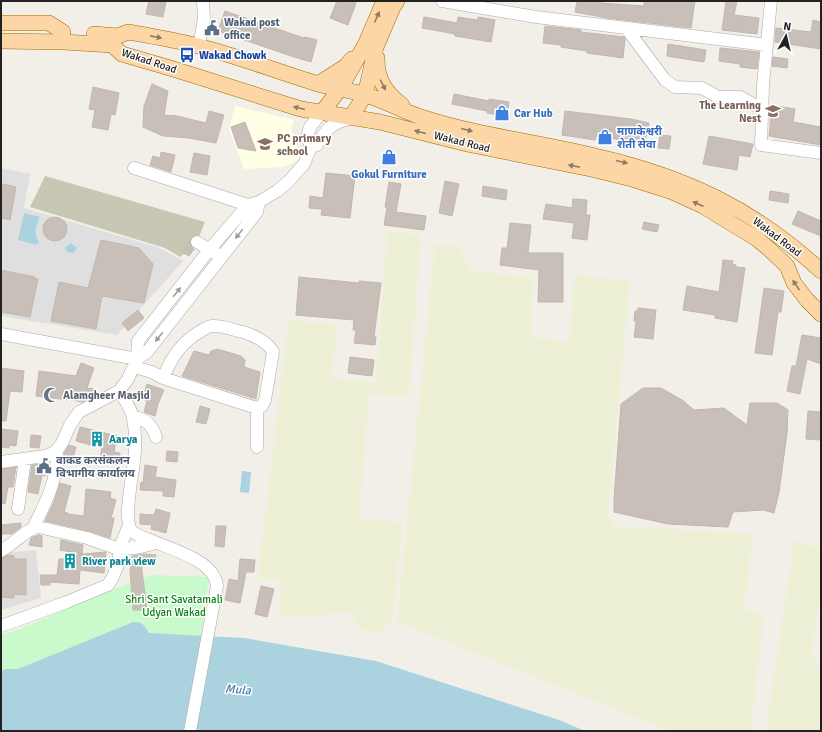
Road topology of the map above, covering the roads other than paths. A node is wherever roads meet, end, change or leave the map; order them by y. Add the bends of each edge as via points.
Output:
1 (203, 1) edge
2 (384, 1) edge
3 (397, 1) edge
4 (442, 1) edge
5 (771, 1) edge
6 (1, 23) edge
7 (626, 28) junction
8 (1, 33) edge
9 (39, 37) junction
10 (64, 37) junction
11 (1, 41) edge
12 (371, 45) junction
13 (767, 45) junction
14 (199, 46) junction
15 (1, 48) edge
16 (318, 84) junction
17 (340, 89) junction
18 (364, 95) junction
19 (762, 109) junction
20 (322, 112) junction
21 (351, 118) junction
22 (424, 118) junction
23 (311, 147) junction
24 (821, 153) edge
25 (134, 168) dead end
26 (254, 203) junction
27 (197, 242) dead end
28 (210, 250) junction
29 (221, 257) junction
30 (821, 271) edge
31 (821, 314) edge
32 (1, 334) edge
33 (135, 363) junction
34 (163, 378) junction
35 (119, 391) junction
36 (257, 408) junction
37 (133, 416) junction
38 (156, 437) dead end
39 (257, 447) dead end
40 (57, 450) junction
41 (25, 459) junction
42 (1, 462) edge
43 (18, 508) dead end
44 (129, 525) junction
45 (33, 528) junction
46 (155, 543) junction
47 (119, 549) junction
48 (1, 550) edge
49 (1, 626) edge
50 (190, 731) edge

1 - 14 street via 204,18
12 -> 2 main road
3 - 12 main road
4 - 7 street via 536,17
5 - 13 street
6 - 10 main road via 49,24
7 - 13 street
7 - 19 street via 665,80 674,87 702,88 718,97 740,97
8 - 9 main road
9 - 10 main road
9 - 11 main road
10 -> 14 main road, Wakad Road via 118,36 128,32
10 - 15 main road via 49,48
20 -> 10 main road, Wakad Road via 302,109 122,54 112,46
12 - 16 main road via 346,66
12 - 17 main road
12 - 18 main road
12 -> 22 main road via 384,89 404,107
13 - 19 street
14 - 16 main road, Wakad Road
16 - 17 main road, Wakad Road
17 - 18 main road, Wakad Road
17 - 20 main road
18 - 21 main road
18 - 22 main road, Wakad Road
19 - 24 street via 761,145
20 - 21 main road, Wakad Road
20 - 23 street via 310,127 307,137
21 - 23 street via 336,122 326,130 317,145
31 -> 21 main road, Wakad Road via 794,283 786,266 757,239 703,206 670,191 591,169 488,149 380,122
22 -> 30 main road, Wakad Road via 470,131 594,155 675,178 708,193 772,231
23 - 26 street via 304,164 288,182
25 - 26 street
26 - 28 street
26 -> 29 street via 257,212
27 - 28 street
28 - 29 street
33 -> 28 street via 138,340
29 -> 33 street via 147,352
32 - 33 street
33 - 34 street
33 - 35 street
34 - 36 street
34 - 36 street via 182,345 210,326 251,334 271,348 272,352 265,400 262,406
35 - 37 street
35 - 40 street via 79,412
36 - 39 street
37 - 38 street via 145,420 152,427
37 - 44 street via 134,460
40 - 41 street via 44,456
40 - 45 street via 53,485
41 - 42 street
41 - 43 street
44 - 46 street via 143,538
44 - 47 street
45 - 47 street via 87,538
45 - 48 street via 12,545
46 - 47 street
46 - 50 street via 199,562 216,579 217,586
47 - 49 street via 119,562 108,585

